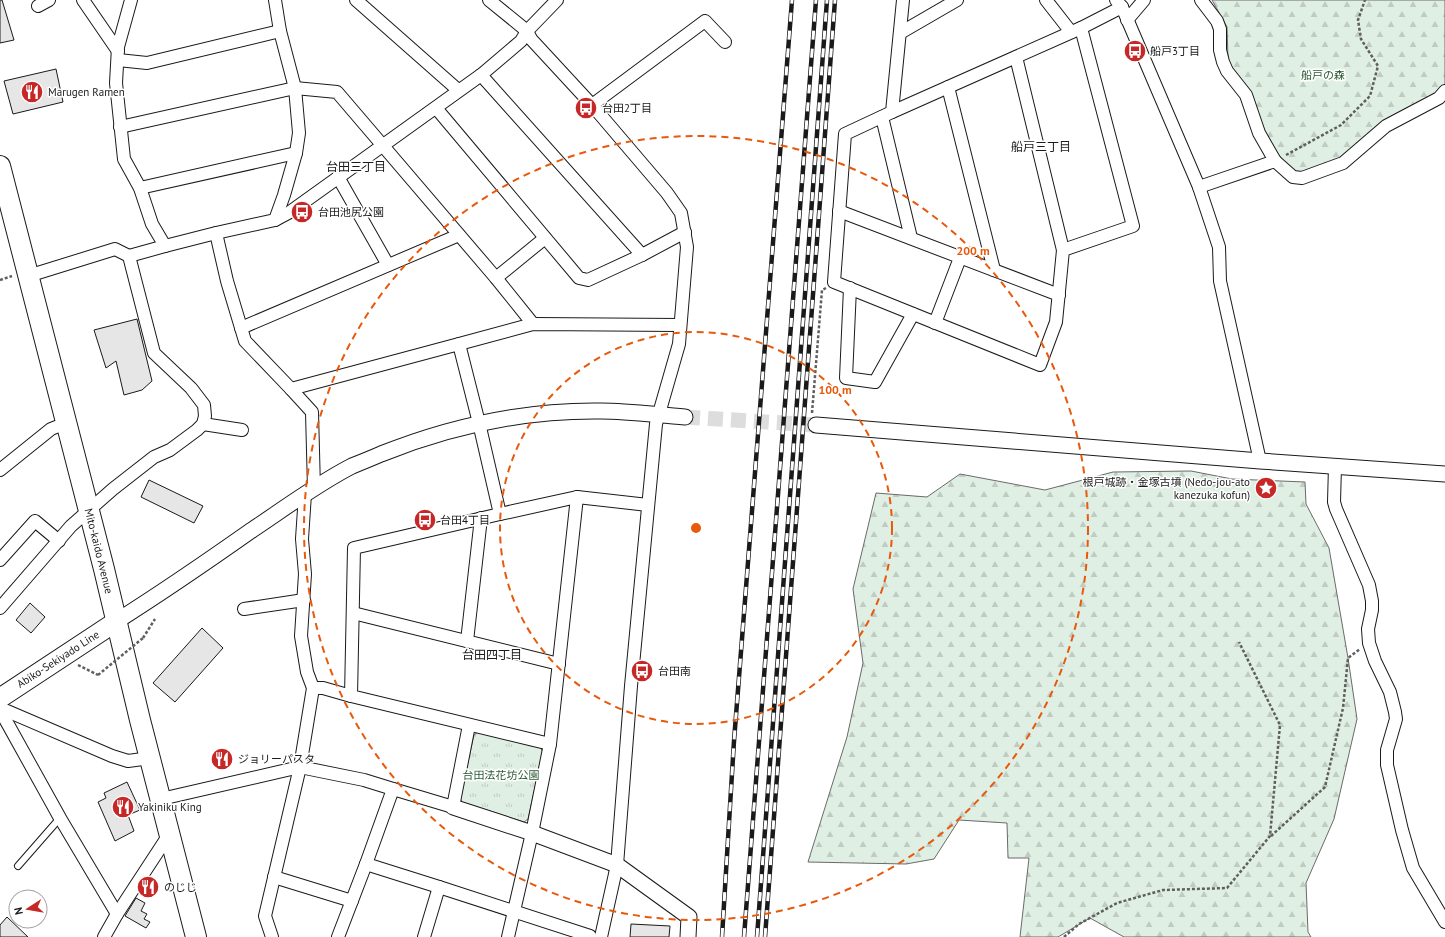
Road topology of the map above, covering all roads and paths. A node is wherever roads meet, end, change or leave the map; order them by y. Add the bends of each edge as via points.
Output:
1 (83, 0) edge
2 (131, 0) edge
3 (275, 0) edge
4 (356, 0) edge
5 (489, 0) edge
6 (557, 0) edge
7 (903, 0) edge
8 (957, 0) edge
9 (1046, 0) edge
10 (1144, 0) edge
11 (1201, 0) edge
12 (1365, 0) edge
13 (1119, 4) edge
14 (1127, 20) junction
15 (1076, 30) junction
16 (280, 31) junction
17 (527, 31) junction
18 (900, 34) junction
19 (725, 42) dead end
20 (118, 55) junction
21 (1016, 57) junction
22 (481, 75) junction
23 (948, 86) junction
24 (295, 88) junction
25 (458, 90) junction
26 (1445, 92) edge
27 (592, 105) junction
28 (436, 108) junction
29 (887, 114) junction
30 (120, 127) junction
31 (383, 144) junction
32 (296, 153) junction
33 (1275, 162) junction
34 (0, 166) edge
35 (338, 178) junction
36 (1199, 187) junction
37 (140, 188) junction
38 (839, 211) junction
39 (275, 220) junction
40 (685, 232) junction
41 (216, 233) junction
42 (459, 235) junction
43 (545, 238) junction
44 (911, 238) junction
45 (165, 246) junction
46 (1063, 250) junction
47 (642, 255) junction
48 (129, 256) junction
49 (960, 258) junction
50 (388, 265) junction
51 (994, 270) junction
52 (20, 276) junction
53 (496, 278) junction
54 (0, 280) edge
55 (834, 282) junction
56 (850, 288) junction
57 (1059, 295) junction
58 (913, 314) junction
59 (936, 323) junction
60 (533, 324) junction
61 (680, 325) junction
62 (241, 328) junction
63 (459, 344) junction
64 (291, 389) junction
65 (659, 415) junction
66 (685, 416) tunnel mouth
67 (814, 420) joint
68 (66, 423) junction
69 (479, 423) junction
70 (203, 424) junction
71 (242, 430) dead end
72 (1260, 461) junction
73 (1335, 466) junction
74 (0, 470) edge
75 (1445, 474) edge
76 (310, 491) junction
77 (577, 497) junction
78 (648, 505) junction
79 (89, 510) junction
80 (500, 514) junction
81 (481, 518) junction
82 (59, 541) junction
83 (0, 560) edge
84 (304, 600) junction
85 (0, 608) edge
86 (244, 609) dead end
87 (353, 613) junction
88 (155, 619) dead end
89 (117, 621) junction
90 (467, 641) junction
91 (1239, 642) dead end
92 (1369, 643) junction
93 (72, 662) dead end
94 (559, 664) junction
95 (314, 688) junction
96 (351, 696) junction
97 (0, 698) edge
98 (0, 709) edge
99 (469, 725) junction
100 (550, 744) junction
101 (150, 758) junction
102 (300, 767) junction
103 (393, 790) junction
104 (161, 799) junction
105 (453, 807) junction
106 (60, 818) junction
107 (170, 833) junction
108 (532, 833) junction
109 (1270, 836) junction
110 (366, 864) junction
111 (617, 865) junction
112 (18, 866) dead end
113 (274, 877) junction
114 (439, 887) junction
115 (352, 901) junction
116 (514, 910) junction
117 (117, 914) junction
118 (1445, 922) edge
119 (104, 937) edge
120 (196, 937) edge
121 (272, 937) edge
122 (338, 937) edge
123 (424, 937) edge
124 (508, 937) edge
125 (589, 937) edge
126 (601, 937) edge
127 (688, 937) edge
128 (1064, 937) edge

1 - 20 street
2 - 20 street
3 - 16 street
4 - 25 street
5 - 17 street
6 - 17 street
7 - 18 street
8 - 18 street
9 - 15 street
10 - 14 street
11 - 33 street via 1220,29 1220,50 1227,71 1246,95 1259,133
12 - 33 path via 1358,20 1361,39 1378,66 1370,96 1341,125
13 - 14 street
13 - 15 street
14 - 36 street
15 - 21 street
15 - 46 street via 1133,226
16 - 20 street via 147,63
16 - 24 street
17 - 22 street via 521,41
17 - 27 street via 531,39
18 - 29 street
19 - 27 street via 705,21
20 - 30 street via 116,83
21 - 23 street
21 - 46 street
22 - 25 street
22 - 47 street
23 - 29 street
23 - 51 street
24 - 30 street
24 - 31 street via 337,92
24 - 32 street via 299,133
25 - 28 street
26 - 33 street via 1386,126 1343,163 1302,178 1293,177
27 - 40 street via 667,193 681,213
28 - 31 street
28 - 43 street
29 - 38 street via 845,134
29 - 44 street
30 - 37 street via 124,159
31 - 35 street
31 - 42 street
32 - 37 street
32 - 39 street
33 - 36 street
34 - 52 highway, Mito-kaido Avenue
35 - 39 street
35 - 50 street
36 - 72 street via 1219,247 1220,281
37 - 45 street via 152,224
38 - 44 street
38 - 55 street
39 - 41 street
40 - 47 street
40 - 61 street via 687,247
41 - 45 street
41 - 62 street
42 - 50 street
42 - 53 street
43 - 47 street via 579,278 588,280
43 - 53 street
44 - 49 street
45 - 48 street
46 - 57 street
48 - 52 street via 115,249
48 - 70 street via 154,353 191,388 204,405
49 - 51 street
49 - 59 street
50 - 62 street
51 - 57 street
52 - 54 path
52 - 68 highway, Mito-kaido Avenue
53 - 60 street
55 - 56 street
55 - 67 path via 822,290
56 - 58 street
56 - 58 street via 846,378 875,382
57 - 59 street via 1056,322 1040,365
58 - 59 street
60 - 61 street
60 - 63 street
61 - 65 street via 679,344
62 - 64 street via 245,341
63 - 64 street
63 - 69 street
64 - 76 street via 312,412
65 - 66 street
65 - 69 street via 601,411 560,412
65 - 78 street
67 - 72 street
68 - 74 street via 51,428
68 - 79 highway, Mito-kaido Avenue
69 - 76 street via 439,433 352,466
69 - 80 street
70 - 71 street
70 - 79 street via 170,450 154,458
72 - 73 street
73 - 75 street
73 - 92 street via 1334,502 1365,576 1372,601
76 - 84 street via 302,539 306,574
76 - 89 street
77 - 78 street
77 - 80 street
77 - 94 street
78 - 111 street
79 - 82 street
79 - 89 highway, Mito-kaido Avenue
80 - 81 street
81 - 87 street via 354,548
81 - 90 street
82 - 83 street via 35,521
82 - 85 street
84 - 86 street
84 - 95 street via 301,636 307,672
87 - 90 street
87 - 96 street
88 - 93 path, bridge via 144,638 98,675
89 - 97 main road, Abiko-Sekiyado Line
89 - 101 highway, Mito-kaido Avenue
90 - 94 street
91 - 109 path via 1280,725
92 - 109 path via 1348,658 1343,708 1325,787
92 - 118 street via 1390,692 1395,712 1396,719 1387,750 1387,766 1413,868
94 - 100 street
95 - 96 street
95 - 102 street
96 - 99 street
98 - 101 street via 112,756 128,761
98 - 106 street
99 - 100 street
99 - 105 street
100 - 108 street
101 - 104 highway, Mito-kaido Avenue
102 - 103 street via 364,780
102 - 104 street
102 - 113 street
103 - 105 street
103 - 110 street
104 - 107 highway, Mito-kaido Avenue
105 - 108 street
106 - 112 lane
106 - 117 street
107 - 117 street
107 - 120 highway, Mito-kaido Avenue
108 - 111 street
108 - 116 street
109 - 128 path via 1227,888 1163,890 1117,903 1079,924
110 - 114 street
110 - 115 street
111 - 126 street
111 - 127 street via 689,916
113 - 115 street
113 - 121 street via 265,916
114 - 116 street
114 - 123 street
115 - 122 street
116 - 124 street
116 - 125 street
117 - 119 street

